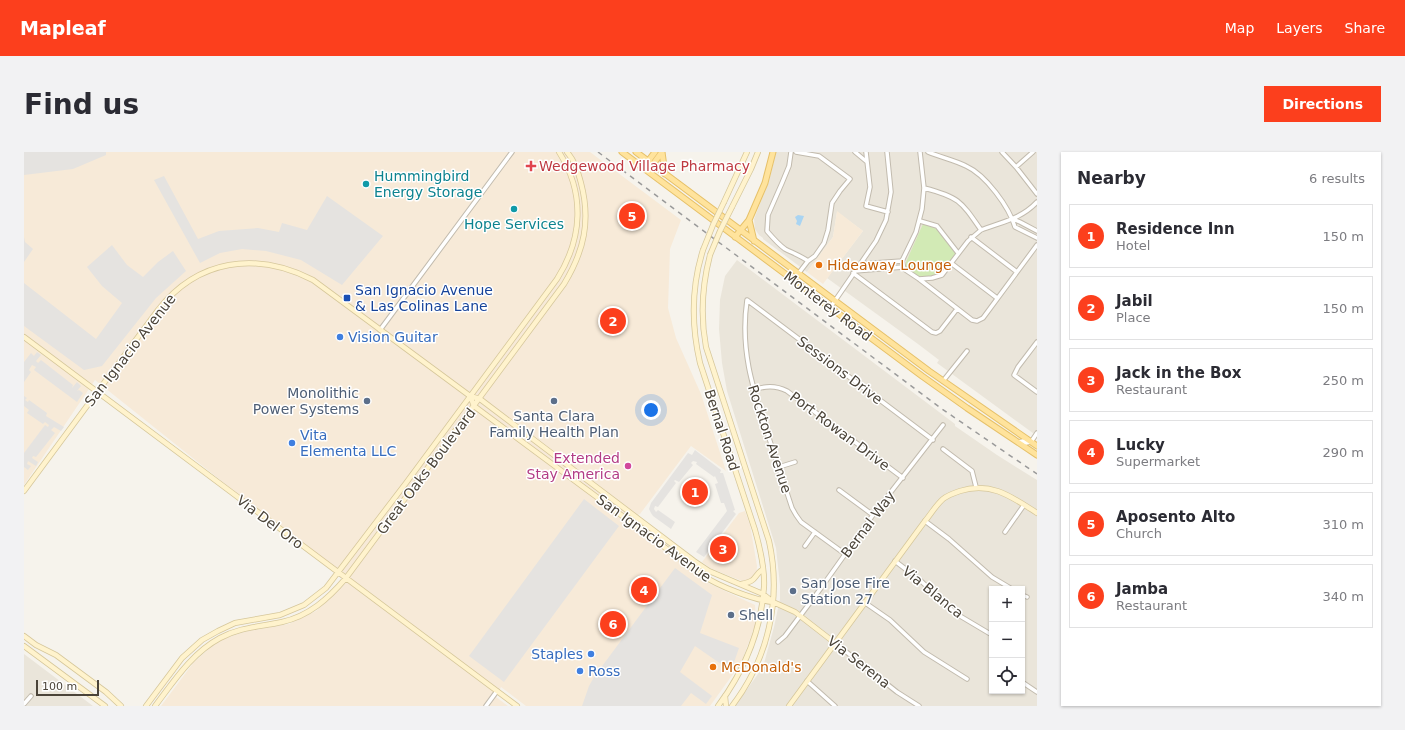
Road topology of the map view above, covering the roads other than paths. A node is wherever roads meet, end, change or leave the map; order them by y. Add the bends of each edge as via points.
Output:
1 (512, 152) edge
2 (559, 152) edge
3 (567, 152) edge
4 (622, 152) edge
5 (636, 152) edge
6 (655, 152) edge
7 (662, 152) edge
8 (748, 152) edge
9 (758, 152) edge
10 (773, 152) edge
11 (791, 152) edge
12 (796, 152) edge
13 (822, 152) edge
14 (855, 152) edge
15 (866, 152) edge
16 (887, 152) edge
17 (920, 152) edge
18 (928, 152) edge
19 (1002, 152) edge
20 (1033, 152) edge
21 (819, 156) junction
22 (867, 162) junction
23 (651, 163) junction
24 (1016, 167) junction
25 (645, 170) junction
26 (665, 174) junction
27 (924, 188) junction
28 (1037, 194) edge
29 (1037, 202) edge
30 (888, 212) junction
31 (1012, 219) junction
32 (749, 220) junction
33 (920, 221) junction
34 (981, 230) junction
35 (740, 231) junction
36 (1037, 231) edge
37 (735, 237) junction
38 (971, 237) junction
39 (1037, 238) edge
40 (755, 242) junction
41 (1037, 245) edge
42 (958, 253) junction
43 (808, 261) junction
44 (902, 261) junction
45 (951, 263) junction
46 (860, 264) junction
47 (903, 267) junction
48 (854, 272) junction
49 (1017, 272) junction
50 (798, 274) junction
51 (919, 279) junction
52 (997, 298) junction
53 (746, 300) joint
54 (834, 301) junction
55 (830, 308) junction
56 (957, 309) junction
57 (530, 316) junction
58 (536, 320) junction
59 (380, 330) junction
60 (24, 337) edge
61 (1037, 342) edge
62 (967, 351) dead end
63 (943, 381) junction
64 (753, 390) junction
65 (1037, 392) edge
66 (98, 393) junction
67 (470, 396) junction
68 (480, 398) junction
69 (474, 406) junction
70 (943, 425) dead end
71 (1037, 433) edge
72 (933, 440) junction
73 (1017, 442) junction
74 (1031, 442) junction
75 (1037, 446) edge
76 (943, 449) dead end
77 (1037, 455) edge
78 (795, 462) dead end
79 (779, 467) junction
80 (903, 478) junction
81 (406, 484) junction
82 (976, 487) junction
83 (839, 490) dead end
84 (24, 491) edge
85 (410, 491) junction
86 (1024, 505) junction
87 (1037, 513) edge
88 (873, 515) junction
89 (925, 521) junction
90 (815, 532) junction
91 (1005, 532) dead end
92 (658, 533) junction
93 (652, 538) junction
94 (805, 546) dead end
95 (845, 554) junction
96 (895, 561) junction
97 (763, 569) junction
98 (338, 573) junction
99 (346, 578) junction
100 (740, 585) junction
101 (1007, 586) edge
102 (763, 594) junction
103 (762, 601) junction
104 (773, 602) junction
105 (864, 602) junction
106 (800, 615) junction
107 (989, 633) edge
108 (24, 636) edge
109 (778, 642) dead end
110 (835, 643) junction
111 (24, 646) edge
112 (967, 679) dead end
113 (807, 682) junction
114 (1025, 684) edge
115 (497, 691) junction
116 (1037, 692) edge
117 (31, 696) dead end
118 (725, 696) junction
119 (24, 704) edge
120 (105, 706) edge
121 (121, 706) edge
122 (146, 706) edge
123 (155, 706) edge
124 (486, 706) edge
125 (517, 706) edge
126 (718, 706) edge
127 (726, 706) edge
128 (732, 706) edge
129 (788, 706) edge
130 (835, 706) edge
131 (919, 706) edge

1 - 59 street
2 - 57 main road, Great Oaks Boulevard via 575,190 578,208 576,237 563,270
3 - 58 main road, Great Oaks Boulevard via 579,174 584,195 584,234 573,268
4 - 25 main road, Monterey Road
5 - 23 main road, Monterey Road
6 - 23 main road
7 - 23 main road
7 - 26 main road
8 - 97 main road, Bernal Road, bridge via 703,250 693,296 693,319 700,363 756,530
9 - 104 main road, Bernal Road, bridge via 710,255 704,279 702,316 704,338 711,365 770,542 774,569
10 - 32 main road via 765,183
11 - 43 street via 782,183 768,214 767,231 777,243
12 - 21 street
13 - 21 street
14 - 22 street
15 - 22 street
16 - 30 street via 891,192
17 - 27 street
18 - 31 street via 967,166 985,180 1009,211
19 - 24 street
20 - 24 street
21 - 43 street via 850,179 832,203 824,243
22 - 30 street via 870,186 866,206
23 - 25 main road
23 - 26 main road, Monterey Road
24 - 28 street
25 - 37 main road, Monterey Road
26 - 35 main road, Monterey Road
27 - 33 street
27 - 34 street via 957,199
29 - 31 street via 1026,212
30 - 46 street via 880,234
31 - 34 street
31 - 36 street
31 - 39 street via 1015,227
32 - 35 main road
32 - 40 main road
33 - 42 street via 938,226
33 - 44 street via 912,244
34 - 38 street
35 - 37 main road
35 - 40 main road, Monterey Road
37 - 55 main road, Monterey Road
38 - 42 street
38 - 49 street
40 - 50 main road, Monterey Road
41 - 49 street
42 - 45 street
43 - 50 street
44 - 46 street
44 - 47 street
45 - 51 street via 942,275
45 - 52 street
46 - 48 street
47 - 48 street
47 - 51 street
48 - 54 street
48 - 56 street via 932,332 940,332
49 - 52 street
50 - 54 main road, Monterey Road
51 - 56 street
52 - 56 street via 983,318 977,321
53 - 64 street, Rockton Avenue via 744,343
53 - 72 street, Sessions Drive
54 - 55 street
54 - 63 main road, Monterey Road
55 - 73 main road, Monterey Road via 932,384
57 - 58 main road
57 - 67 main road, Great Oaks Boulevard
58 - 68 main road, Great Oaks Boulevard
59 - 66 main road, San Ignacio Avenue via 313,280 297,272 264,263 222,267 195,277 168,298
59 - 67 main road, San Ignacio Avenue
60 - 66 main road, Via Del Oro
61 - 65 street via 1014,375
62 - 63 street
63 - 74 main road, Monterey Road
64 - 79 street, Rockton Avenue
64 - 80 street, Port Rowan Drive via 771,386 787,391
66 - 84 main road, San Ignacio Avenue
66 - 98 main road, Via Del Oro
67 - 68 main road, San Ignacio Avenue
67 - 69 main road
67 - 81 main road, Great Oaks Boulevard
68 - 69 main road, Great Oaks Boulevard
68 - 92 main road, San Ignacio Avenue
69 - 85 main road, Great Oaks Boulevard
69 - 93 main road, San Ignacio Avenue
70 - 72 street, Bernal Way
71 - 74 street
72 - 80 street, Bernal Way
73 - 74 street
73 - 77 main road, Monterey Road
74 - 75 main road, Monterey Road
76 - 82 street via 972,471
78 - 79 street
79 - 90 street, Rockton Avenue via 796,515
80 - 88 street, Bernal Way
81 - 85 main road
81 - 98 main road, Great Oaks Boulevard
82 - 86 main road via 993,489
82 - 89 main road via 953,493 943,499
83 - 88 street
85 - 99 main road, Great Oaks Boulevard
86 - 87 main road
86 - 91 street
88 - 95 street, Bernal Way
89 - 96 main road
89 - 101 street via 992,577
90 - 94 street
90 - 95 street, Rockton Avenue
92 - 93 street
92 - 100 main road, San Ignacio Avenue via 709,571
93 - 103 main road, San Ignacio Avenue via 705,578
95 - 106 street, Bernal Way
96 - 105 main road
96 - 107 street, Via Blanca via 955,613
97 - 100 main road via 754,580
97 - 102 main road, Bernal Road
98 - 99 main road, Via Del Oro
98 - 122 main road, Great Oaks Boulevard via 326,588 304,605 280,615 235,624 202,640 182,658
99 - 115 main road, Via Del Oro
99 - 123 main road, Great Oaks Boulevard via 333,594 308,612 283,622 231,633 206,646 188,664
100 - 102 main road, San Ignacio Avenue
102 - 103 main road, Bernal Road
102 - 104 main road, San Ignacio Avenue
103 - 104 main road, San Ignacio Avenue
103 - 118 main road, Bernal Road via 751,649 740,674
104 - 106 main road, San Ignacio Avenue
104 - 128 main road, Bernal Road via 768,634 760,658
105 - 110 main road
105 - 112 street via 890,620 924,652
106 - 109 street, Bernal Way
106 - 110 main road, Via Serena
108 - 121 main road via 56,655
110 - 113 main road
110 - 131 street, Via Serena
111 - 120 main road
113 - 129 main road
113 - 130 street
114 - 116 street
115 - 124 street
115 - 125 main road, Via Del Oro
117 - 119 street
118 - 126 main road, Bernal Road
118 - 127 main road

